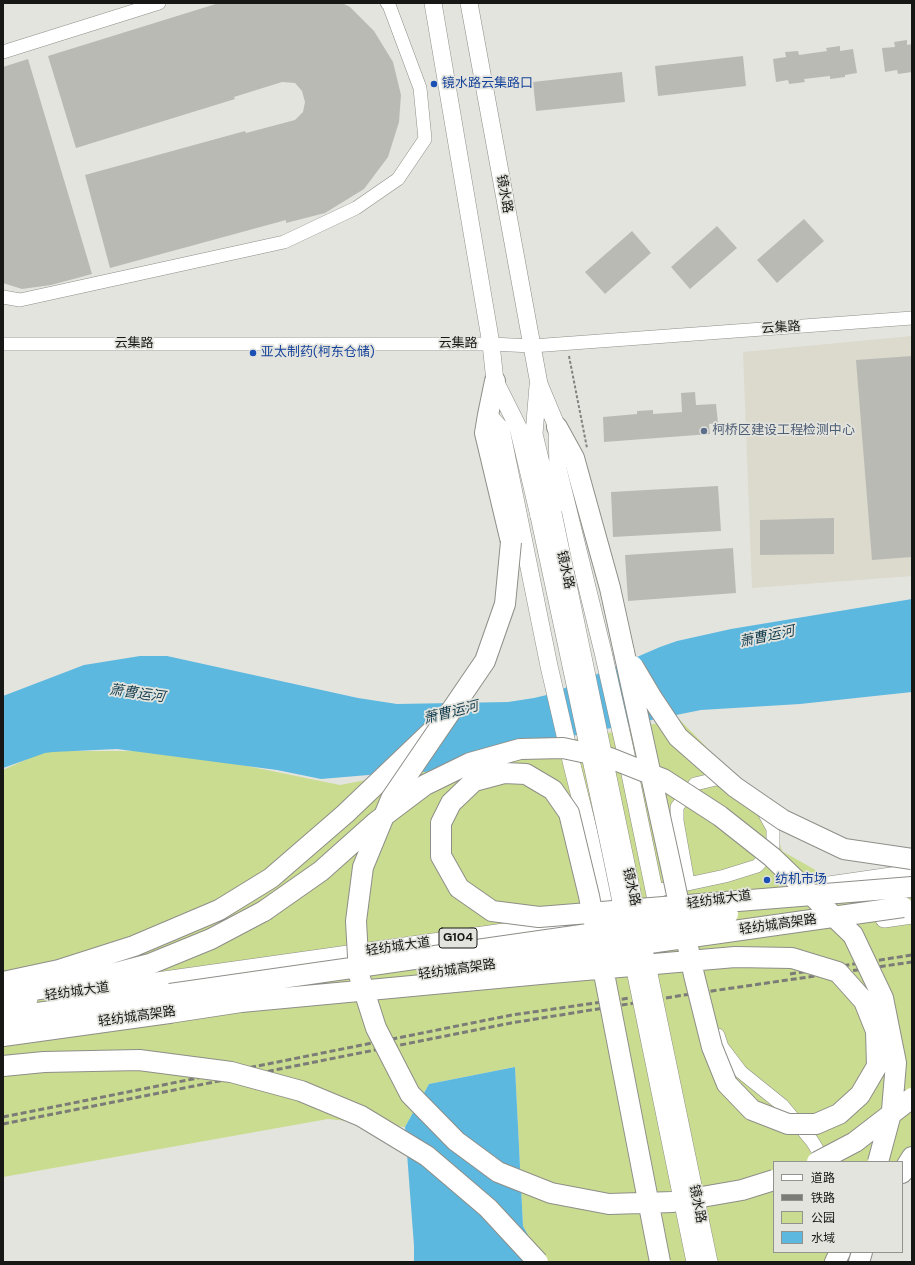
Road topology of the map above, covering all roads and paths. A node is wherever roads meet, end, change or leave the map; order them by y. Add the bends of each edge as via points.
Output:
1 (159, 3) edge
2 (433, 3) edge
3 (469, 3) edge
4 (390, 4) edge
5 (3, 52) edge
6 (3, 297) edge
7 (912, 318) edge
8 (566, 343) junction
9 (3, 344) edge
10 (491, 344) junction
11 (532, 346) junction
12 (495, 381) junction
13 (539, 384) junction
14 (488, 415) junction
15 (556, 427) junction
16 (588, 451) dead end
17 (546, 514) junction
18 (624, 652) junction
19 (449, 714) junction
20 (912, 859) edge
21 (912, 873) edge
22 (687, 877) tunnel mouth
23 (912, 887) edge
24 (655, 891) junction
25 (912, 906) edge
26 (658, 909) junction
27 (912, 915) edge
28 (611, 917) junction
29 (665, 951) junction
30 (618, 958) junction
31 (3, 982) edge
32 (3, 994) edge
33 (241, 1002) junction
34 (3, 1003) edge
35 (709, 1005) dead end
36 (3, 1018) edge
37 (3, 1036) edge
38 (3, 1044) edge
39 (3, 1066) edge
40 (912, 1098) edge
41 (912, 1157) edge
42 (819, 1161) edge
43 (823, 1161) edge
44 (878, 1161) edge
45 (903, 1171) edge
46 (773, 1180) edge
47 (840, 1253) edge
48 (538, 1262) edge
49 (660, 1262) edge
50 (695, 1262) edge
51 (709, 1262) edge
52 (835, 1262) edge

1 - 5 street
2 - 10 main road
3 - 11 main road, 镜水路
4 - 6 street via 420,88 425,139 398,179 356,208 284,242 20,300
7 - 8 street, 云集路
8 - 11 street, 云集路
8 - 16 path
9 - 10 street, 云集路
10 - 11 street, 云集路
10 - 12 main road
11 - 13 main road, 镜水路
12 - 14 highway
12 - 17 main road via 518,427
13 - 15 main road
13 - 17 main road via 534,434
14 - 19 highway, bridge via 485,433 511,542 504,604 485,661
14 - 28 main road via 500,429 549,666
15 - 18 highway via 574,458 610,588
15 - 24 main road via 558,469 603,652
17 - 50 main road, bridge via 611,853
17 - 51 main road, 镜水路, bridge
18 - 20 highway, bridge via 678,737 735,787 783,820 844,849
18 - 33 highway, bridge via 678,899 691,960 692,967 712,1047 728,1084 752,1110 788,1124 816,1124 839,1114 860,1095 877,1066 876,1032 864,1001 838,972 792,958 735,957 697,960 689,961
19 - 31 highway, bridge via 345,814 271,878 226,906 134,946 60,970
19 - 46 highway, bridge via 391,799 363,866 356,921 359,974 376,1028 410,1094 456,1141 498,1172 551,1193 609,1204 673,1202 742,1190
21 - 26 main road, 轻纺城大道 / G104
22 - 24 street via 677,807 696,784 716,779 736,781 761,807 773,829 772,850 757,866 725,876
23 - 36 highway, 轻纺城高架路, bridge
23 - 49 highway, bridge via 603,912 595,913 587,914 547,917 492,911 459,888 441,856 441,823 451,803 474,781 504,773 526,774 553,790 569,814 589,896 592,911 594,919
24 - 26 main road
25 - 33 highway, 轻纺城高架路, bridge
26 - 28 main road, 轻纺城大道 / G104
26 - 29 main road
27 - 29 main road
28 - 30 main road
28 - 34 main road, 轻纺城大道 / G104
29 - 30 main road
30 - 38 main road
32 - 44 highway, bridge via 70,985 150,964 211,939 264,911 321,871 376,822 425,785 470,763 520,749 563,748 610,758 663,779 682,791 720,816 772,857 853,935 883,998 896,1063 892,1110
33 - 37 highway, 轻纺城高架路, bridge
35 - 43 street via 722,1047 742,1072 782,1105 812,1141
39 - 48 highway, bridge via 44,1062 139,1060 231,1072 301,1092 361,1116 427,1156 488,1208
40 - 42 highway, bridge via 856,1142
41 - 45 highway
47 - 52 highway

